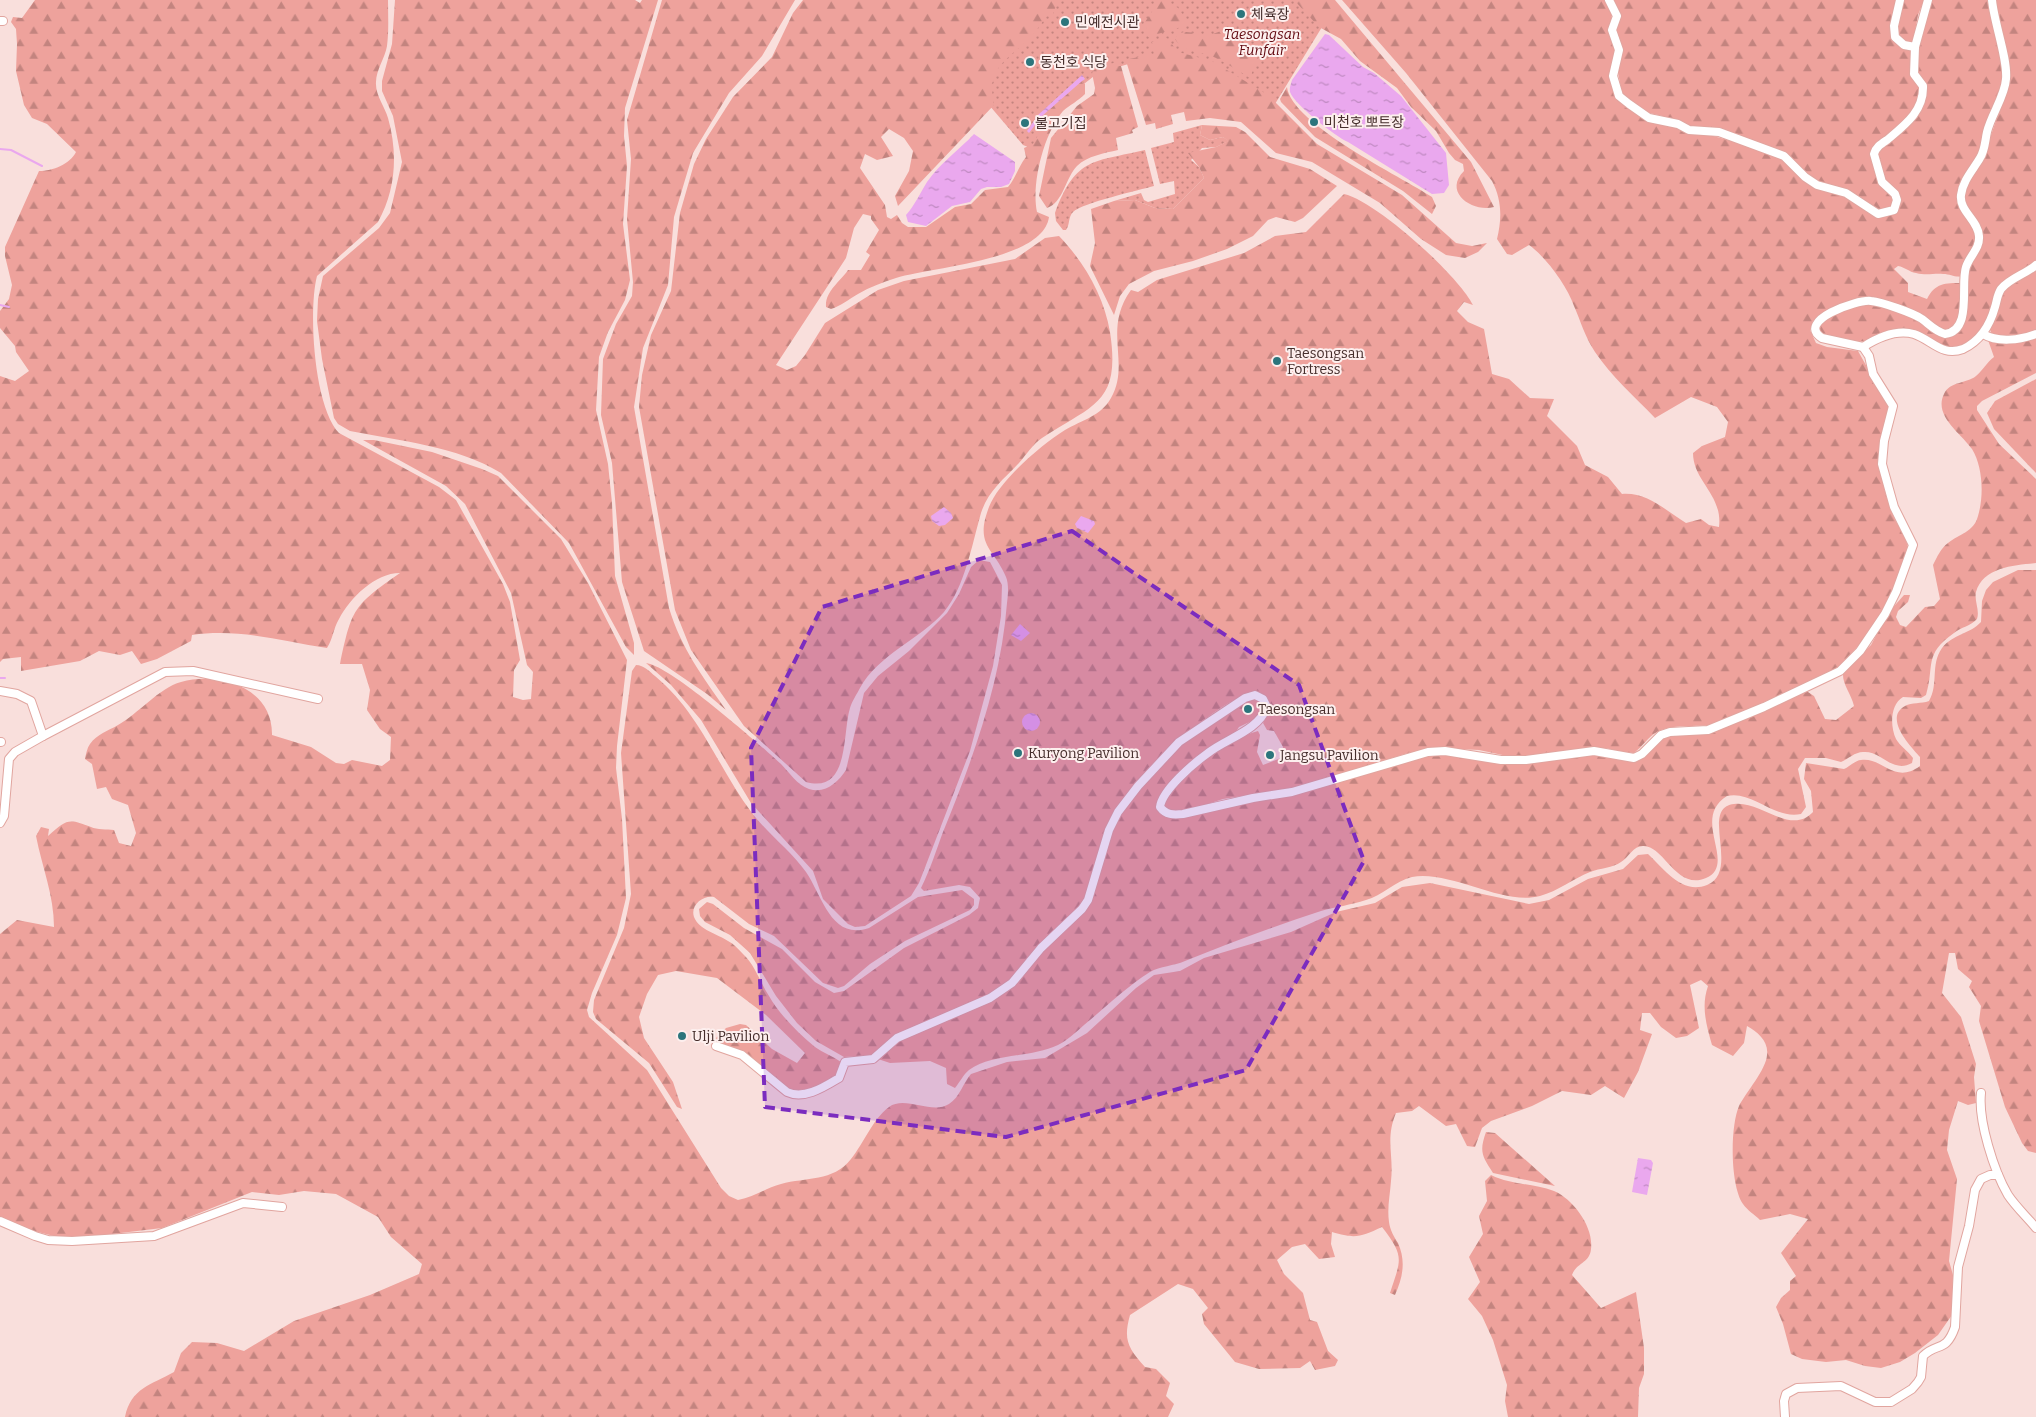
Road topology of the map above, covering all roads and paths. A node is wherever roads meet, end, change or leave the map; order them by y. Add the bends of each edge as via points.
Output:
1 (1610, 0) edge
2 (1900, 0) edge
3 (1928, 0) edge
4 (1992, 0) edge
5 (1915, 47) junction
6 (2036, 265) edge
7 (1983, 334) junction
8 (2036, 334) edge
9 (1863, 348) junction
10 (0, 691) edge
11 (318, 699) dead end
12 (43, 736) junction
13 (0, 823) edge
14 (716, 1046) dead end
15 (1981, 1093) dead end
16 (1998, 1175) junction
17 (282, 1207) dead end
18 (0, 1221) edge
19 (2036, 1228) edge
20 (1785, 1417) edge

1 - 5 street via 1617,16 1612,30 1619,50 1613,76 1618,96 1649,118 1678,124 1689,130 1718,132 1784,156 1811,181 1846,193 1878,214 1894,210 1898,200 1882,182 1874,163 1875,150 1920,108 1923,86 1914,74
2 - 5 street via 1895,37 1904,45
3 - 5 street
4 - 9 street via 2006,80 1983,152 1968,175 1961,194 1963,206 1976,225 1979,237 1978,246 1966,267 1966,299 1961,319 1953,331 1945,334 1917,316 1861,301 1817,322 1815,330 1822,338
6 - 7 street via 2002,288
7 - 8 street via 2007,340
7 - 9 street via 1964,348 1952,352 1906,332 1878,338
9 - 14 street via 1869,356 1873,374 1893,406 1882,464 1894,508 1913,545 1907,567 1885,614 1860,651 1840,671 1708,730 1661,735 1634,758 1594,751 1501,760 1445,750 1428,752 1292,792 1182,814 1165,812 1160,807 1161,801 1170,788 1208,752 1232,740 1264,716 1268,707 1263,700 1255,695 1245,698 1179,742 1138,786 1109,830 1088,900 1082,909 1012,983 990,998 897,1038 873,1059 845,1062 838,1078 809,1093 796,1095 787,1092 742,1055
10 - 12 street via 31,701
11 - 12 street via 193,671 165,672
12 - 13 street via 9,759 4,816
15 - 16 street via 1982,1120
16 - 19 street via 2009,1196
16 - 20 street via 1981,1179 1975,1190 1958,1267 1955,1327 1944,1346 1923,1356 1921,1377 1912,1389 1891,1402 1881,1403 1841,1386 1797,1388 1786,1394
17 - 18 street via 243,1203 154,1236 72,1241 34,1236

